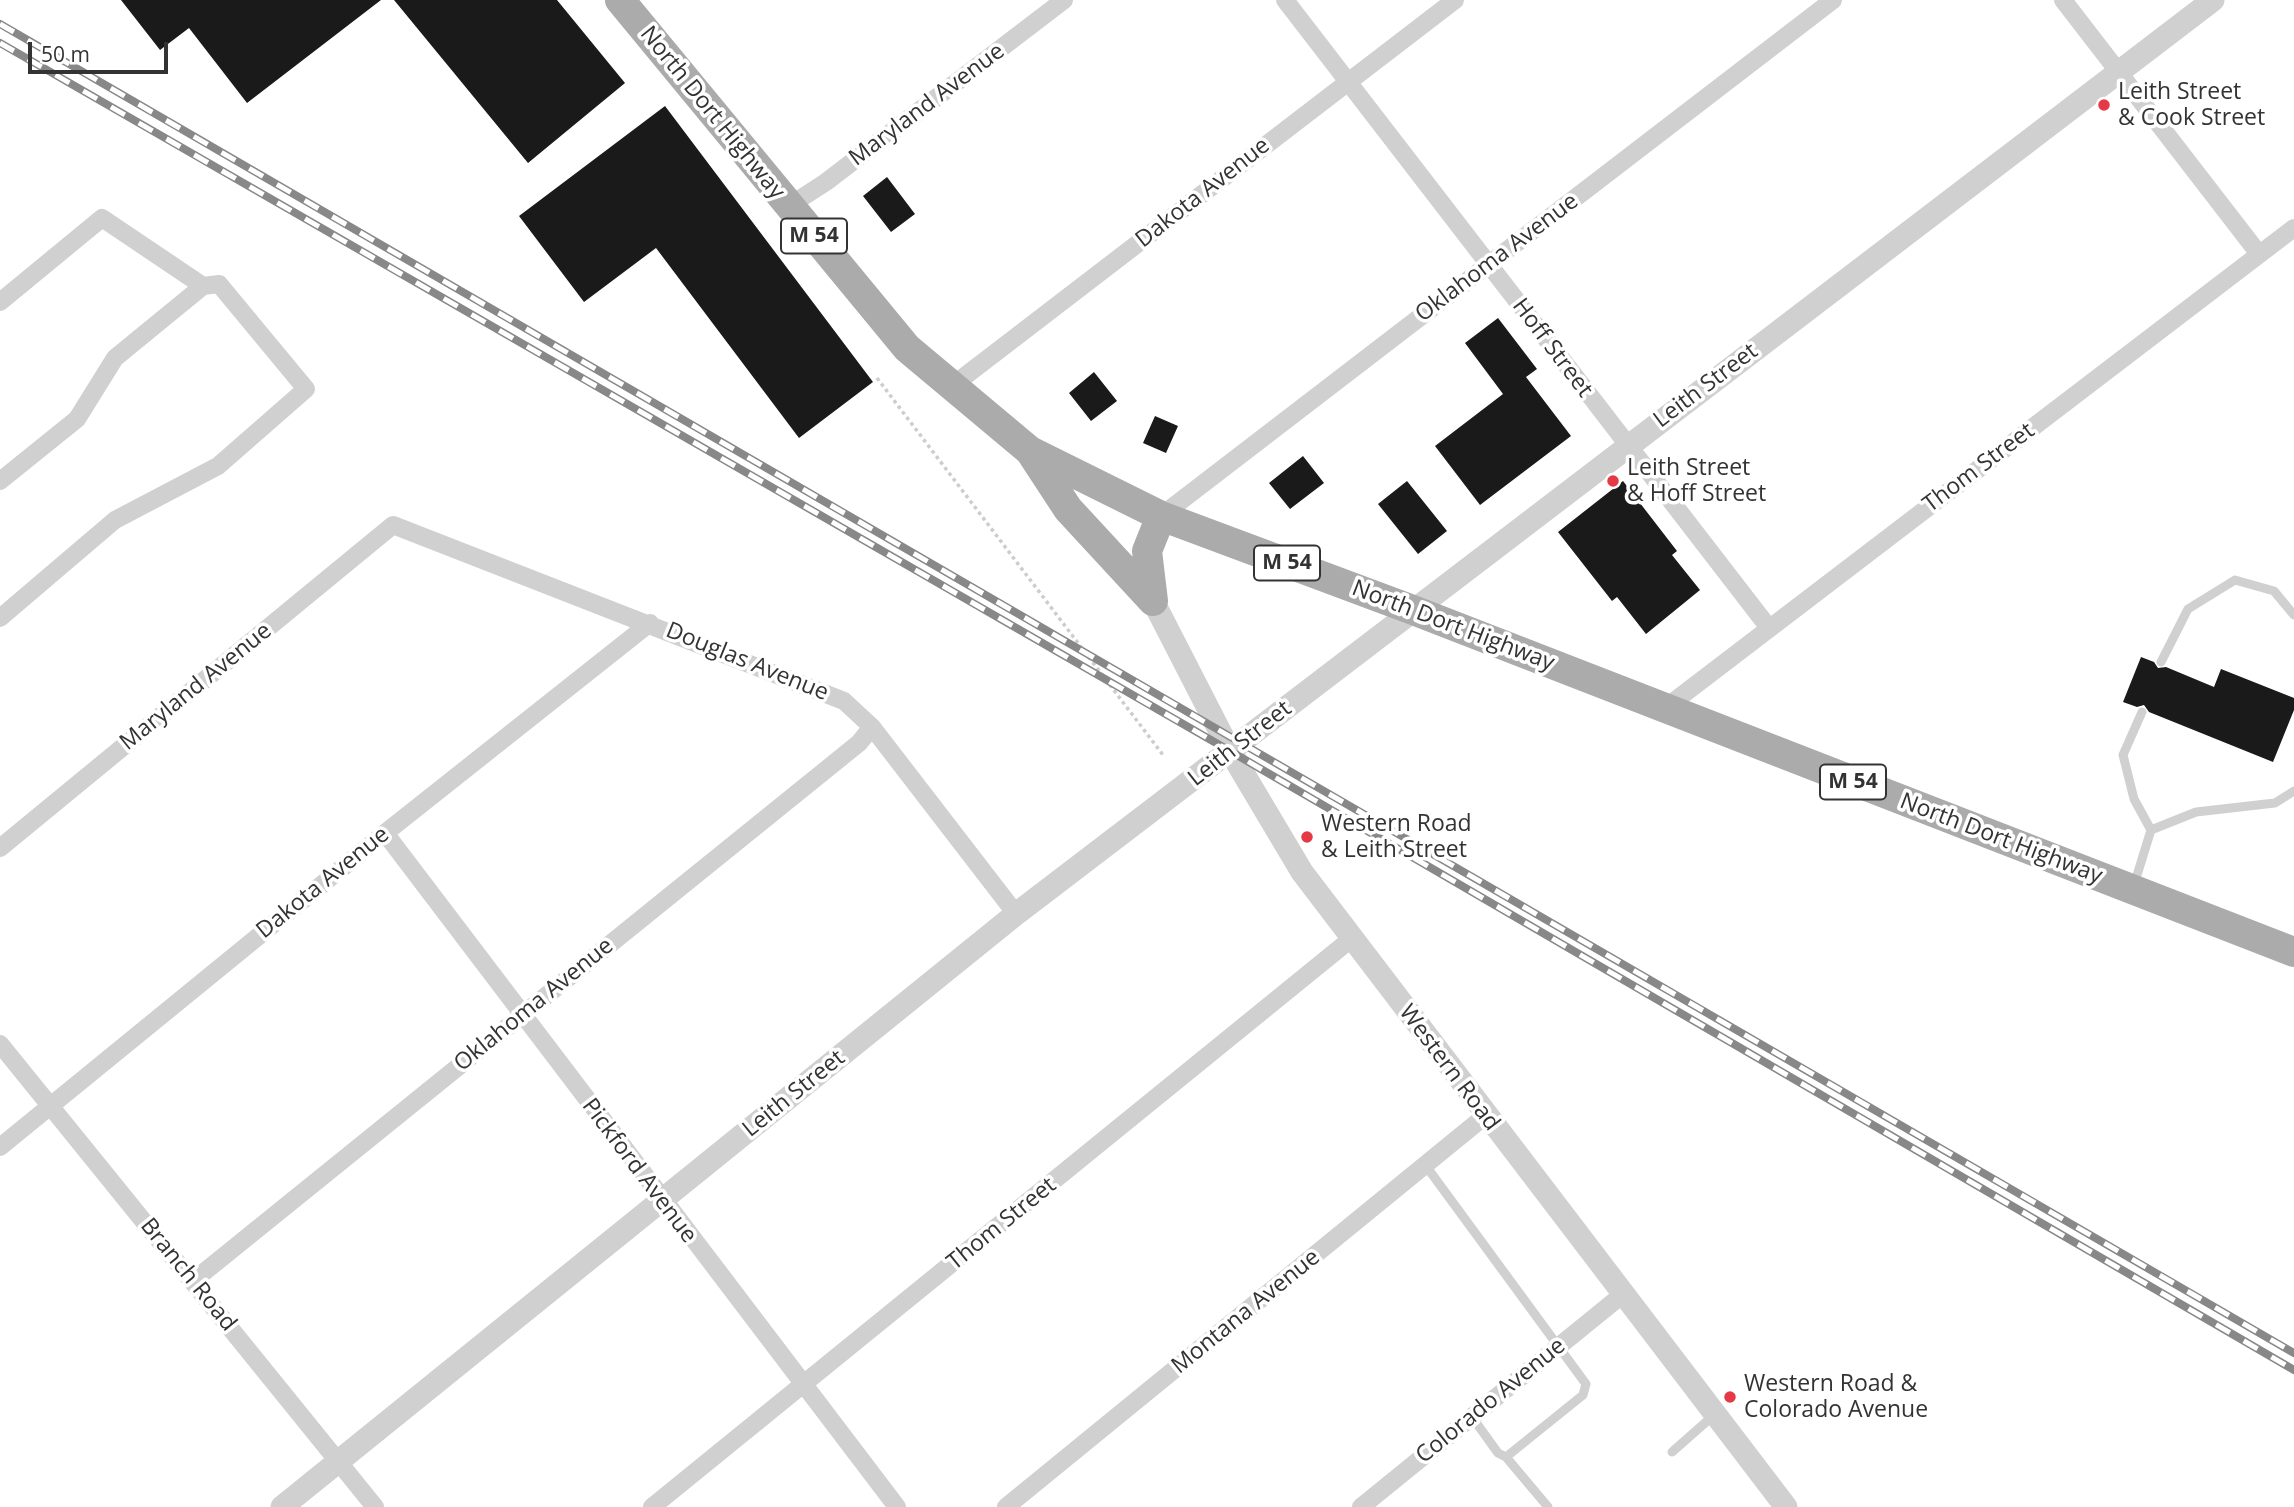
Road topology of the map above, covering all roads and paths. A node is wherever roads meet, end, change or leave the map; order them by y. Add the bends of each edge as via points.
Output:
1 (1064, 0) edge
2 (1285, 0) edge
3 (1455, 0) edge
4 (1833, 0) edge
5 (2063, 0) edge
6 (2213, 0) edge
7 (630, 4) edge
8 (2118, 72) junction
9 (1349, 81) junction
10 (789, 206) junction
11 (2294, 228) edge
12 (2259, 254) junction
13 (1489, 264) junction
14 (203, 286) junction
15 (0, 302) edge
16 (877, 379) dead end
17 (952, 386) junction
18 (1626, 447) junction
19 (1030, 451) junction
20 (0, 481) edge
21 (1161, 516) junction
22 (393, 525) joint
23 (1153, 601) junction
24 (1413, 610) junction
25 (2294, 615) edge
26 (0, 618) edge
27 (650, 623) junction
28 (1769, 628) junction
29 (2161, 662) dead end
30 (1664, 709) junction
31 (2142, 712) dead end
32 (872, 727) junction
33 (1230, 751) junction
34 (1163, 755) dead end
35 (2294, 791) edge
36 (2151, 830) junction
37 (385, 833) junction
38 (0, 848) edge
39 (2133, 890) junction
40 (1016, 914) junction
41 (1351, 939) junction
42 (2294, 952) edge
43 (523, 1014) junction
44 (0, 1044) edge
45 (49, 1105) junction
46 (1485, 1116) junction
47 (0, 1147) edge
48 (1426, 1166) junction
49 (662, 1202) junction
50 (193, 1281) junction
51 (1622, 1295) junction
52 (1560, 1346) junction
53 (804, 1385) junction
54 (1714, 1415) junction
55 (1472, 1417) junction
56 (1672, 1452) dead end
57 (1506, 1457) junction
58 (339, 1461) junction
59 (282, 1507) edge
60 (375, 1507) edge
61 (652, 1507) edge
62 (897, 1507) edge
63 (1006, 1507) edge
64 (1361, 1507) edge
65 (1548, 1507) edge
66 (1786, 1507) edge

1 - 10 street, Maryland Avenue
2 - 9 street, Hoff Street
3 - 9 street, Dakota Avenue
4 - 13 street, Oklahoma Avenue
5 - 8 street
6 - 8 street, Leith Street
7 - 10 main road, North Dort Highway / M 54
8 - 12 street
8 - 18 street, Leith Street
9 - 13 street, Hoff Street
9 - 17 street, Dakota Avenue
10 - 17 main road, North Dort Highway / M 54 via 907,348
11 - 12 street, Thom Street
12 - 28 street, Thom Street
13 - 18 street, Hoff Street
13 - 21 street, Oklahoma Avenue
14 - 15 street via 102,218
14 - 20 street via 115,358 77,419
14 - 26 street via 219,284 306,389 218,466 115,520
16 - 34 path
17 - 19 main road, North Dort Highway / M 54
18 - 24 street, Leith Street
18 - 28 street, Hoff Street
19 - 21 main road, North Dort Highway / M 54
19 - 23 main road via 1068,509
21 - 23 main road via 1147,551
21 - 24 main road, North Dort Highway / M 54
22 - 27 street, Douglas Avenue
22 - 38 street, Maryland Avenue
23 - 33 street, Western Road
24 - 30 main road, North Dort Highway / M 54
24 - 33 street, Leith Street
25 - 29 lane via 2274,591 2235,580 2188,609
27 - 32 street, Douglas Avenue via 845,701
27 - 37 street, Dakota Avenue
28 - 30 street, Thom Street
30 - 39 main road, North Dort Highway / M 54
31 - 36 lane via 2123,755 2134,799
32 - 40 street, Douglas Avenue
32 - 43 street, Oklahoma Avenue via 859,743
33 - 40 street, Leith Street
33 - 41 street, Western Road via 1291,855
35 - 36 lane via 2275,803 2196,813
36 - 39 lane
37 - 43 street, Pickford Avenue
37 - 45 street, Dakota Avenue
39 - 42 main road, North Dort Highway / M 54
40 - 49 street, Leith Street
41 - 46 street, Western Road
41 - 53 street, Thom Street
43 - 49 street, Pickford Avenue
43 - 50 street, Oklahoma Avenue
44 - 45 street, Branch Road
45 - 47 street, Dakota Avenue
45 - 50 street, Branch Road
46 - 48 street, Montana Avenue
46 - 51 street, Western Road
48 - 52 lane
48 - 63 street, Montana Avenue
49 - 53 street, Pickford Avenue
49 - 58 street, Leith Street
50 - 58 street, Branch Road
51 - 52 street, Colorado Avenue
51 - 54 street, Western Road
52 - 55 street, Colorado Avenue
52 - 57 lane via 1587,1388
53 - 61 street, Thom Street
53 - 62 street, Pickford Avenue
54 - 56 lane
54 - 66 street, Western Road
55 - 57 lane via 1498,1453
55 - 64 street, Colorado Avenue
57 - 65 lane
58 - 59 street, Leith Street
58 - 60 street, Branch Road

